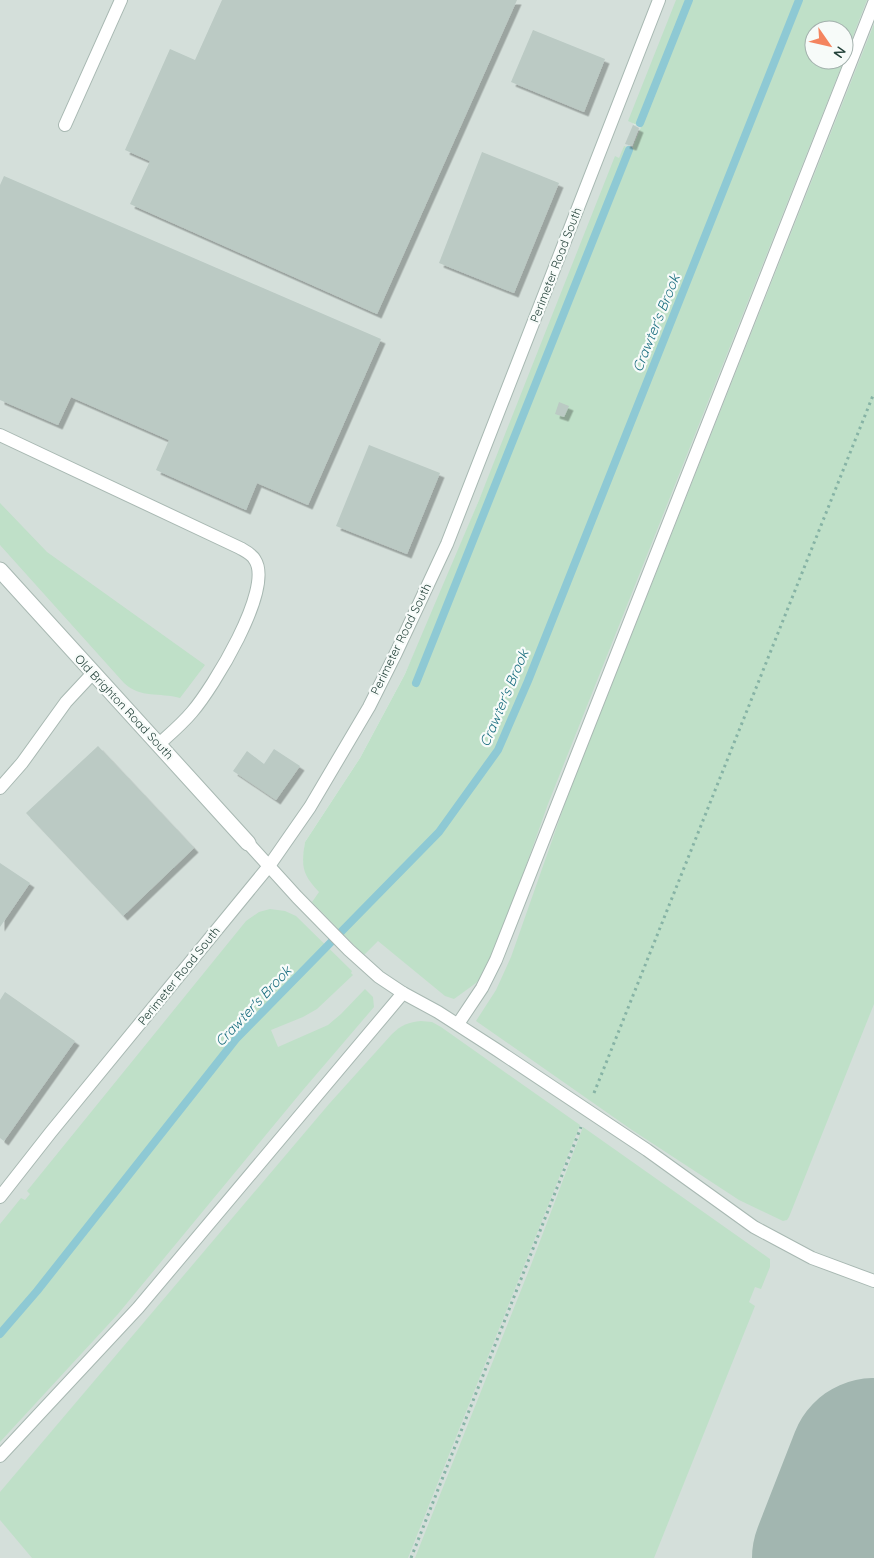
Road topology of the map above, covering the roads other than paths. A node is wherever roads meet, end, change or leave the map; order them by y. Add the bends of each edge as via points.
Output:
1 (121, 0) edge
2 (659, 0) edge
3 (874, 3) edge
4 (65, 125) dead end
5 (0, 435) edge
6 (0, 570) edge
7 (92, 673) junction
8 (159, 744) junction
9 (0, 788) edge
10 (248, 843) joint
11 (269, 866) junction
12 (402, 993) junction
13 (458, 1024) junction
14 (2, 1192) edge
15 (874, 1281) edge
16 (0, 1456) edge

1 - 4 lane
2 - 11 lane, Perimeter Road South via 447,544 369,707 310,807
3 - 13 lane via 496,960
5 - 8 lane via 240,548 255,560 258,576 253,601 227,661 192,712
6 - 7 street, Old Brighton Road South
7 - 8 street, Old Brighton Road South
7 - 9 lane
8 - 10 street, Old Brighton Road South
10 - 11 lane
11 - 12 lane via 368,969
11 - 14 lane, Perimeter Road South
12 - 13 lane
12 - 16 lane via 138,1308
13 - 15 lane via 770,1236 828,1265

